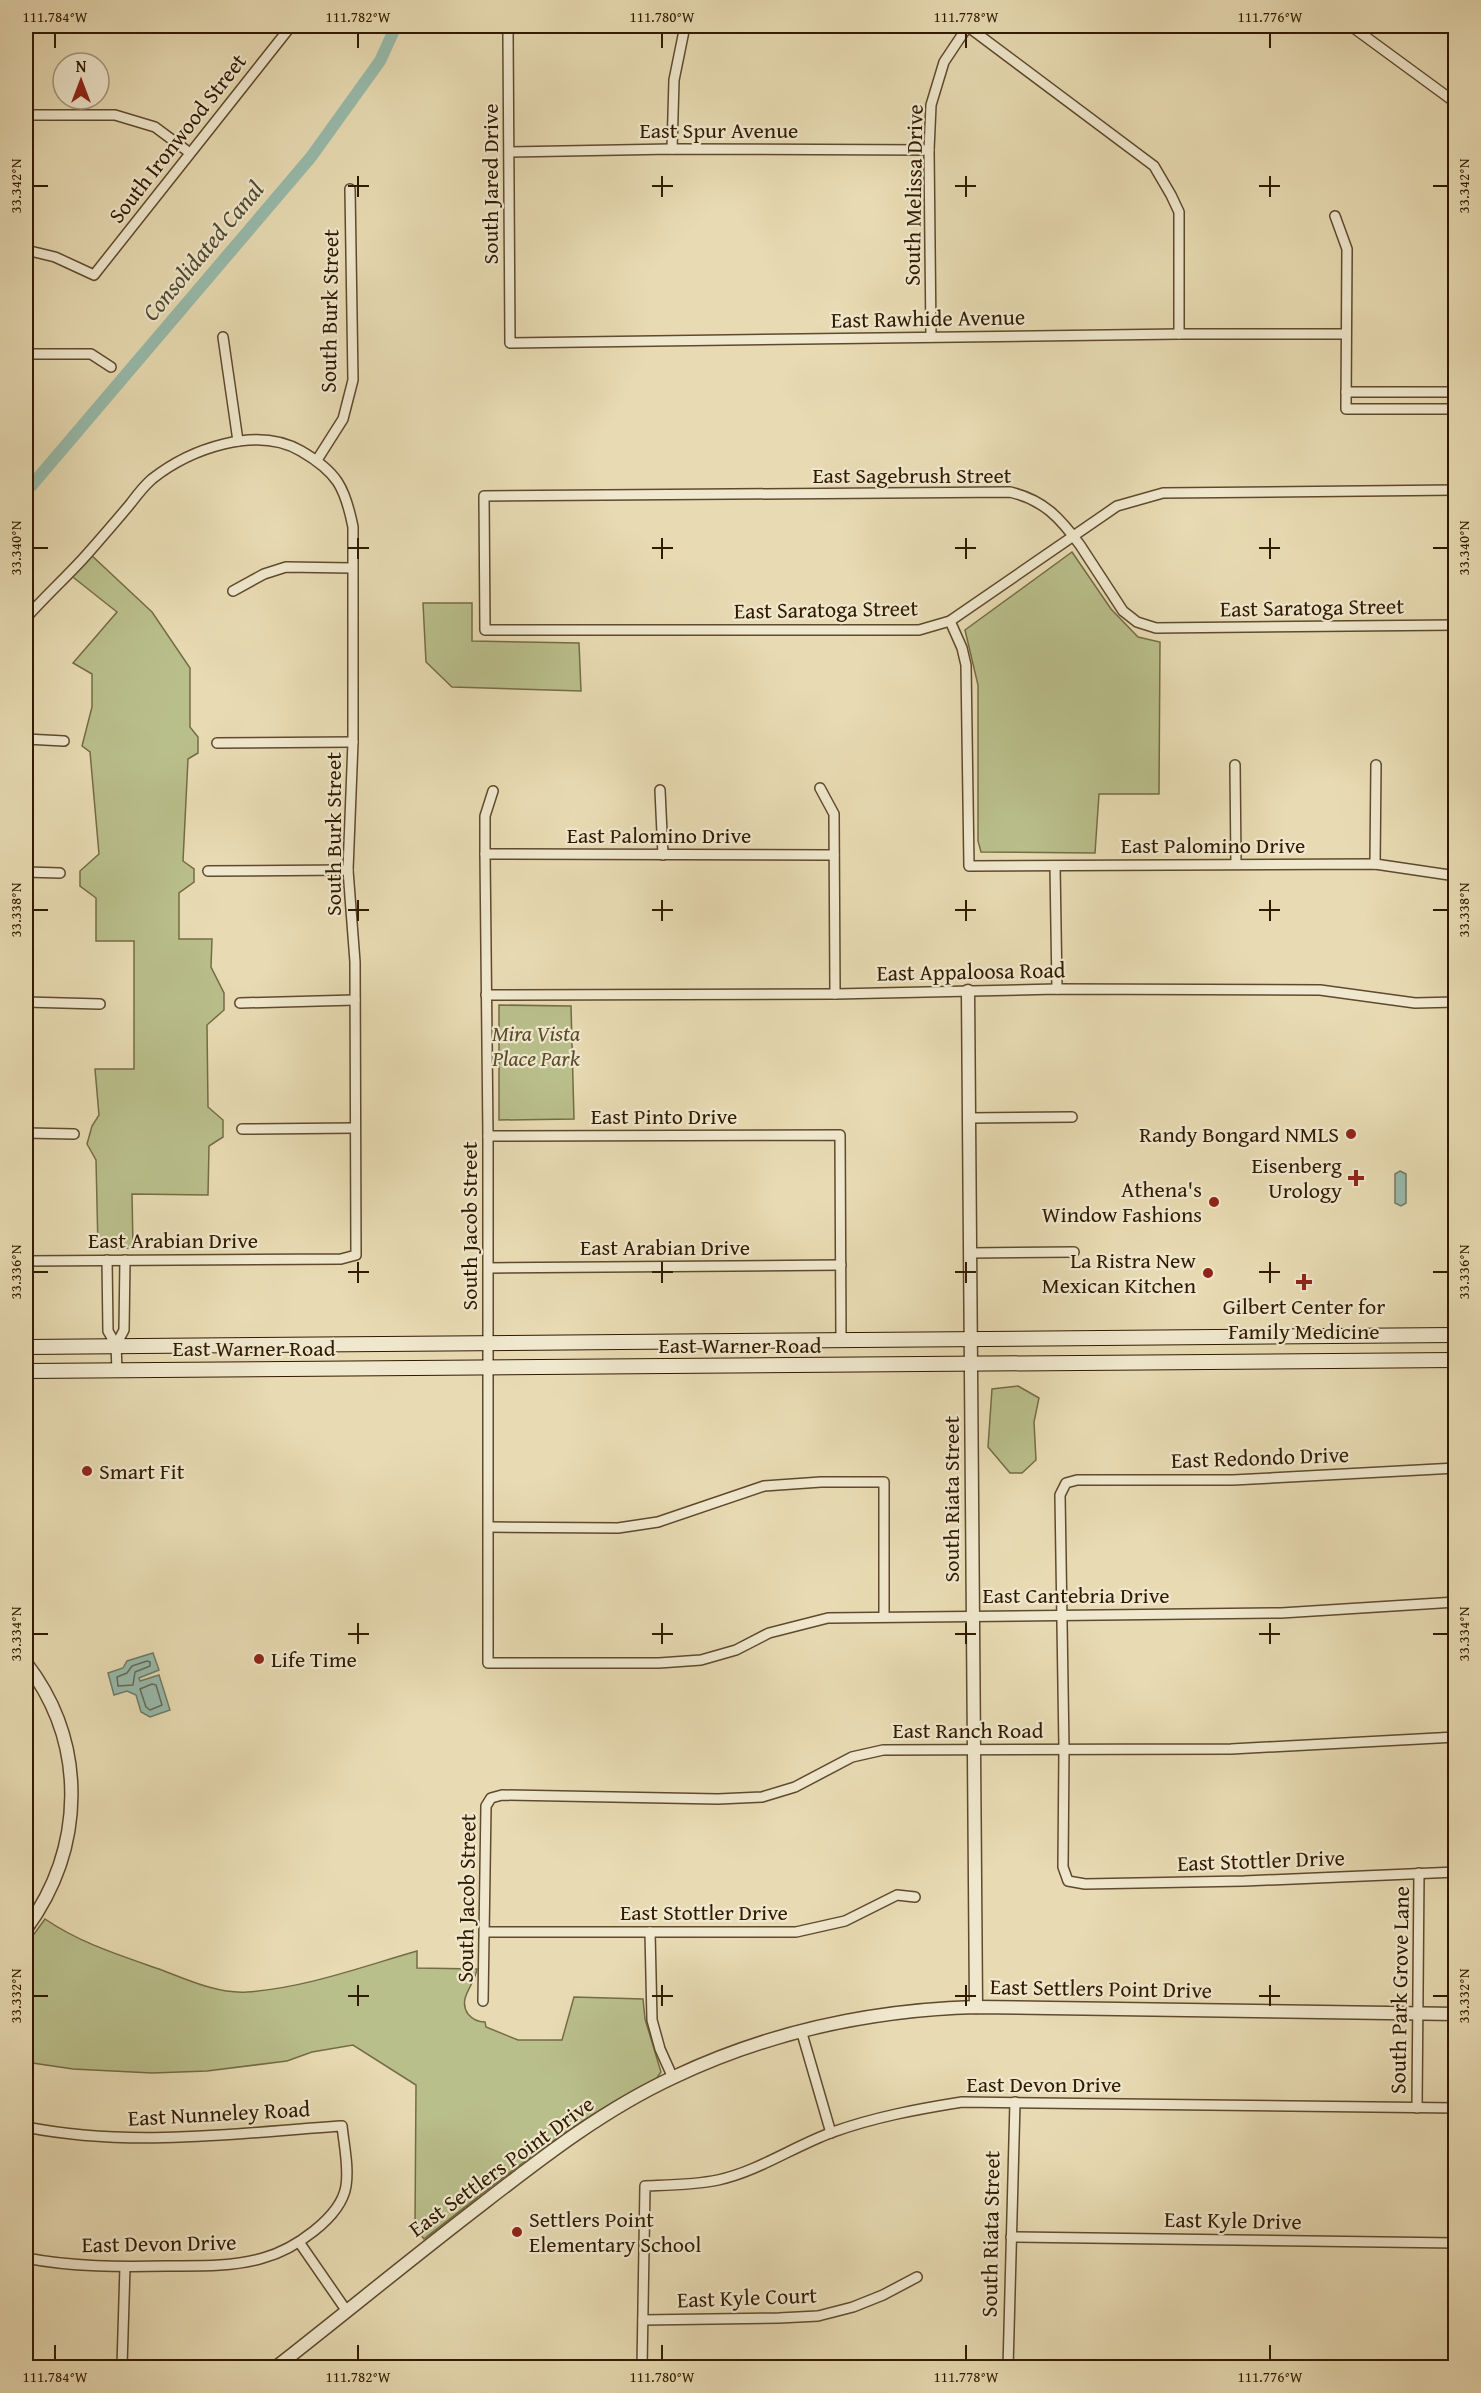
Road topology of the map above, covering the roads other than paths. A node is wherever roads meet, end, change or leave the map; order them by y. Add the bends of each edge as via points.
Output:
1 (291, 26) edge
2 (511, 26) edge
3 (685, 26) edge
4 (967, 26) edge
5 (1351, 26) edge
6 (1455, 103) edge
7 (26, 115) edge
8 (672, 149) junction
9 (929, 150) junction
10 (510, 152) junction
11 (190, 153) junction
12 (350, 189) dead end
13 (1335, 216) dead end
14 (26, 250) edge
15 (1179, 334) junction
16 (1346, 334) junction
17 (223, 337) dead end
18 (931, 337) junction
19 (510, 342) joint
20 (26, 354) edge
21 (111, 367) dead end
22 (1346, 392) junction
23 (1437, 392) junction
24 (1455, 392) edge
25 (1437, 409) junction
26 (1455, 409) edge
27 (238, 441) junction
28 (317, 460) junction
29 (1455, 490) edge
30 (1073, 537) junction
31 (351, 568) junction
32 (233, 591) dead end
33 (26, 618) edge
34 (950, 621) junction
35 (1455, 625) edge
36 (485, 630) joint
37 (26, 739) edge
38 (64, 741) dead end
39 (353, 742) junction
40 (217, 743) dead end
41 (1235, 765) dead end
42 (1376, 765) dead end
43 (820, 788) dead end
44 (660, 790) dead end
45 (493, 791) dead end
46 (485, 854) junction
47 (663, 855) junction
48 (834, 855) junction
49 (1236, 864) junction
50 (1375, 864) junction
51 (1055, 866) junction
52 (348, 870) junction
53 (208, 871) dead end
54 (26, 872) edge
55 (60, 873) dead end
56 (1455, 876) edge
57 (1057, 989) junction
58 (968, 991) junction
59 (835, 994) junction
60 (486, 995) junction
61 (355, 1000) junction
62 (26, 1002) edge
63 (1455, 1002) edge
64 (240, 1003) dead end
65 (100, 1004) dead end
66 (1072, 1117) dead end
67 (969, 1118) junction
68 (355, 1128) junction
69 (242, 1129) dead end
70 (26, 1133) edge
71 (74, 1134) dead end
72 (488, 1136) junction
73 (1074, 1252) dead end
74 (970, 1253) junction
75 (356, 1255) joint
76 (107, 1260) junction
77 (124, 1260) junction
78 (26, 1261) edge
79 (841, 1265) junction
80 (489, 1268) junction
81 (1455, 1335) edge
82 (1405, 1336) junction
83 (971, 1340) junction
84 (841, 1341) junction
85 (489, 1343) junction
86 (116, 1346) junction
87 (26, 1347) edge
88 (1405, 1360) junction
89 (1455, 1360) edge
90 (971, 1364) junction
91 (489, 1367) junction
92 (117, 1370) junction
93 (26, 1371) edge
94 (1455, 1468) edge
95 (489, 1527) junction
96 (1455, 1602) edge
97 (973, 1615) junction
98 (1061, 1615) junction
99 (884, 1616) junction
100 (26, 1663) edge
101 (488, 1663) joint
102 (1455, 1737) edge
103 (1064, 1749) junction
104 (974, 1750) junction
105 (492, 1798) joint
106 (1455, 1872) edge
107 (1419, 1873) junction
108 (915, 1897) dead end
109 (26, 1929) edge
110 (485, 1932) junction
111 (650, 1932) junction
112 (483, 2001) dead end
113 (976, 2007) junction
114 (1418, 2013) junction
115 (1455, 2014) edge
116 (801, 2030) junction
117 (673, 2078) junction
118 (1015, 2102) junction
119 (1417, 2108) junction
120 (1455, 2108) edge
121 (342, 2126) joint
122 (26, 2127) edge
123 (831, 2133) junction
124 (1011, 2237) junction
125 (299, 2242) junction
126 (1455, 2243) edge
127 (26, 2258) edge
128 (125, 2267) junction
129 (917, 2277) dead end
130 (346, 2310) junction
131 (643, 2319) junction
132 (122, 2366) edge
133 (275, 2367) edge
134 (642, 2367) edge
135 (1008, 2367) edge

1 - 11 street, South Ironwood Street
2 - 10 street, South Jared Drive
3 - 8 street via 674,80
4 - 9 street, South Melissa Drive via 944,62 931,105
4 - 15 street via 1154,166 1179,212
5 - 6 street
7 - 11 street via 115,115 155,127
8 - 9 street, East Spur Avenue
8 - 10 street, East Spur Avenue
9 - 18 street, South Melissa Drive
10 - 19 street, South Jared Drive
11 - 14 street, South Ironwood Street via 94,275 55,256
12 - 28 street, South Burk Street via 352,380 343,419
13 - 16 street via 1347,249
15 - 16 street, East Rawhide Avenue
15 - 18 street, East Rawhide Avenue
16 - 22 street
17 - 27 street
18 - 19 street, East Rawhide Avenue
20 - 21 street via 91,354
22 - 23 street
22 - 25 street via 1346,409
23 - 24 street
23 - 25 street
25 - 26 street
27 - 28 street, South Burk Street via 290,445
27 - 33 street via 197,453 150,480
28 - 31 street, South Burk Street via 336,477 347,498 352,526
29 - 30 street via 1163,493 1117,506
30 - 34 street, East Saratoga Street
30 - 35 street, East Saratoga Street via 1123,611 1137,622 1156,628
30 - 36 street, East Sagebrush Street via 1053,512 1030,496 1010,492 484,496
31 - 32 street via 286,567
31 - 39 street, South Burk Street
34 - 36 street, East Saratoga Street via 919,630
34 - 51 street, East Palomino Drive via 966,665 969,866
37 - 38 street
39 - 40 street
39 - 52 street, South Burk Street
41 - 49 street
42 - 50 street
43 - 48 street via 834,814
44 - 47 street
45 - 46 street, South Jacob Street via 485,816
46 - 47 street, East Palomino Drive
46 - 60 street, South Jacob Street
47 - 48 street, East Palomino Drive
48 - 59 street
49 - 50 street, East Palomino Drive
49 - 51 street, East Palomino Drive
50 - 56 street, East Palomino Drive
51 - 57 street
52 - 53 street
52 - 61 street, South Burk Street
54 - 55 street
57 - 58 street, East Appaloosa Road
57 - 63 street, East Appaloosa Road via 1320,990 1415,1003
58 - 59 street, East Appaloosa Road
58 - 67 street, South Riata Street
59 - 60 street, East Appaloosa Road
60 - 72 street, South Jacob Street
61 - 64 street
61 - 68 street, South Burk Street
62 - 65 street
66 - 67 street
67 - 74 street, South Riata Street
68 - 69 street
68 - 75 street, South Burk Street
70 - 71 street
72 - 79 street, East Pinto Drive via 840,1134
72 - 80 street, South Jacob Street
73 - 74 street
74 - 83 street, South Riata Street
75 - 77 street, East Arabian Drive via 341,1259
76 - 77 street, East Arabian Drive
76 - 78 street, East Arabian Drive
76 - 86 street via 108,1331
77 - 86 street via 124,1330
79 - 80 street, East Arabian Drive
79 - 84 street
80 - 85 street, South Jacob Street
81 - 82 main road, East Warner Road
82 - 83 main road, East Warner Road
82 - 88 main road
83 - 84 main road, East Warner Road
83 - 90 street, South Riata Street
84 - 85 main road, East Warner Road
85 - 86 main road, East Warner Road
85 - 91 street, South Jacob Street
86 - 87 main road, East Warner Road
86 - 92 street
88 - 89 main road, East Warner Road
88 - 90 main road, East Warner Road
90 - 91 main road, East Warner Road
90 - 97 street, South Riata Street
91 - 92 main road, East Warner Road
91 - 95 street, South Jacob Street
92 - 93 main road, East Warner Road
94 - 98 street, East Redondo Drive via 1233,1480 1066,1483 1060,1495
95 - 99 street via 618,1528 658,1522 764,1486 884,1482
95 - 101 street, South Jacob Street
96 - 98 street, East Cantebria Drive via 1281,1612
97 - 98 street, East Cantebria Drive
97 - 99 street, East Cantebria Drive
97 - 104 street, South Riata Street
98 - 103 street
99 - 101 street, East Cantebria Drive via 828,1618 769,1633 736,1650 701,1660
100 - 109 street via 58,1720 66,1746 72,1796 61,1863 47,1896
102 - 103 street, East Ranch Road via 1231,1749
103 - 104 street, East Ranch Road
103 - 107 street, East Stottler Drive via 1063,1867 1068,1881 1244,1881
104 - 105 street, East Ranch Road via 883,1750 852,1757 795,1787 762,1797
104 - 113 street, South Riata Street
105 - 110 street, South Jacob Street via 486,1806
106 - 107 street, East Stottler Drive
107 - 114 street, South Park Grove Lane
108 - 111 street, East Stottler Drive via 897,1895 845,1921 796,1932
110 - 111 street, East Stottler Drive
110 - 112 street, South Jacob Street
111 - 117 street via 652,2020
113 - 114 street, East Settlers Point Drive
113 - 116 street, East Settlers Point Drive via 905,2011
114 - 115 street, East Settlers Point Drive
114 - 119 street, South Park Grove Lane
116 - 117 street, East Settlers Point Drive
116 - 123 street
117 - 130 street, East Settlers Point Drive via 568,2139
118 - 119 street, East Devon Drive
118 - 123 street, East Devon Drive via 952,2103
118 - 124 street, South Riata Street
119 - 120 street, East Devon Drive
121 - 122 street, East Nunneley Road via 149,2139 56,2133
121 - 125 street, East Devon Drive via 346,2187 321,2226
123 - 131 street, East Devon Drive via 720,2180 645,2186
124 - 126 street, East Kyle Drive
124 - 135 street, South Riata Street
125 - 128 street, East Devon Drive via 252,2260 210,2266
125 - 130 street
127 - 128 street, East Devon Drive
128 - 132 street
129 - 131 street, East Kyle Court via 853,2307 818,2316
130 - 133 street, East Settlers Point Drive
131 - 134 street

